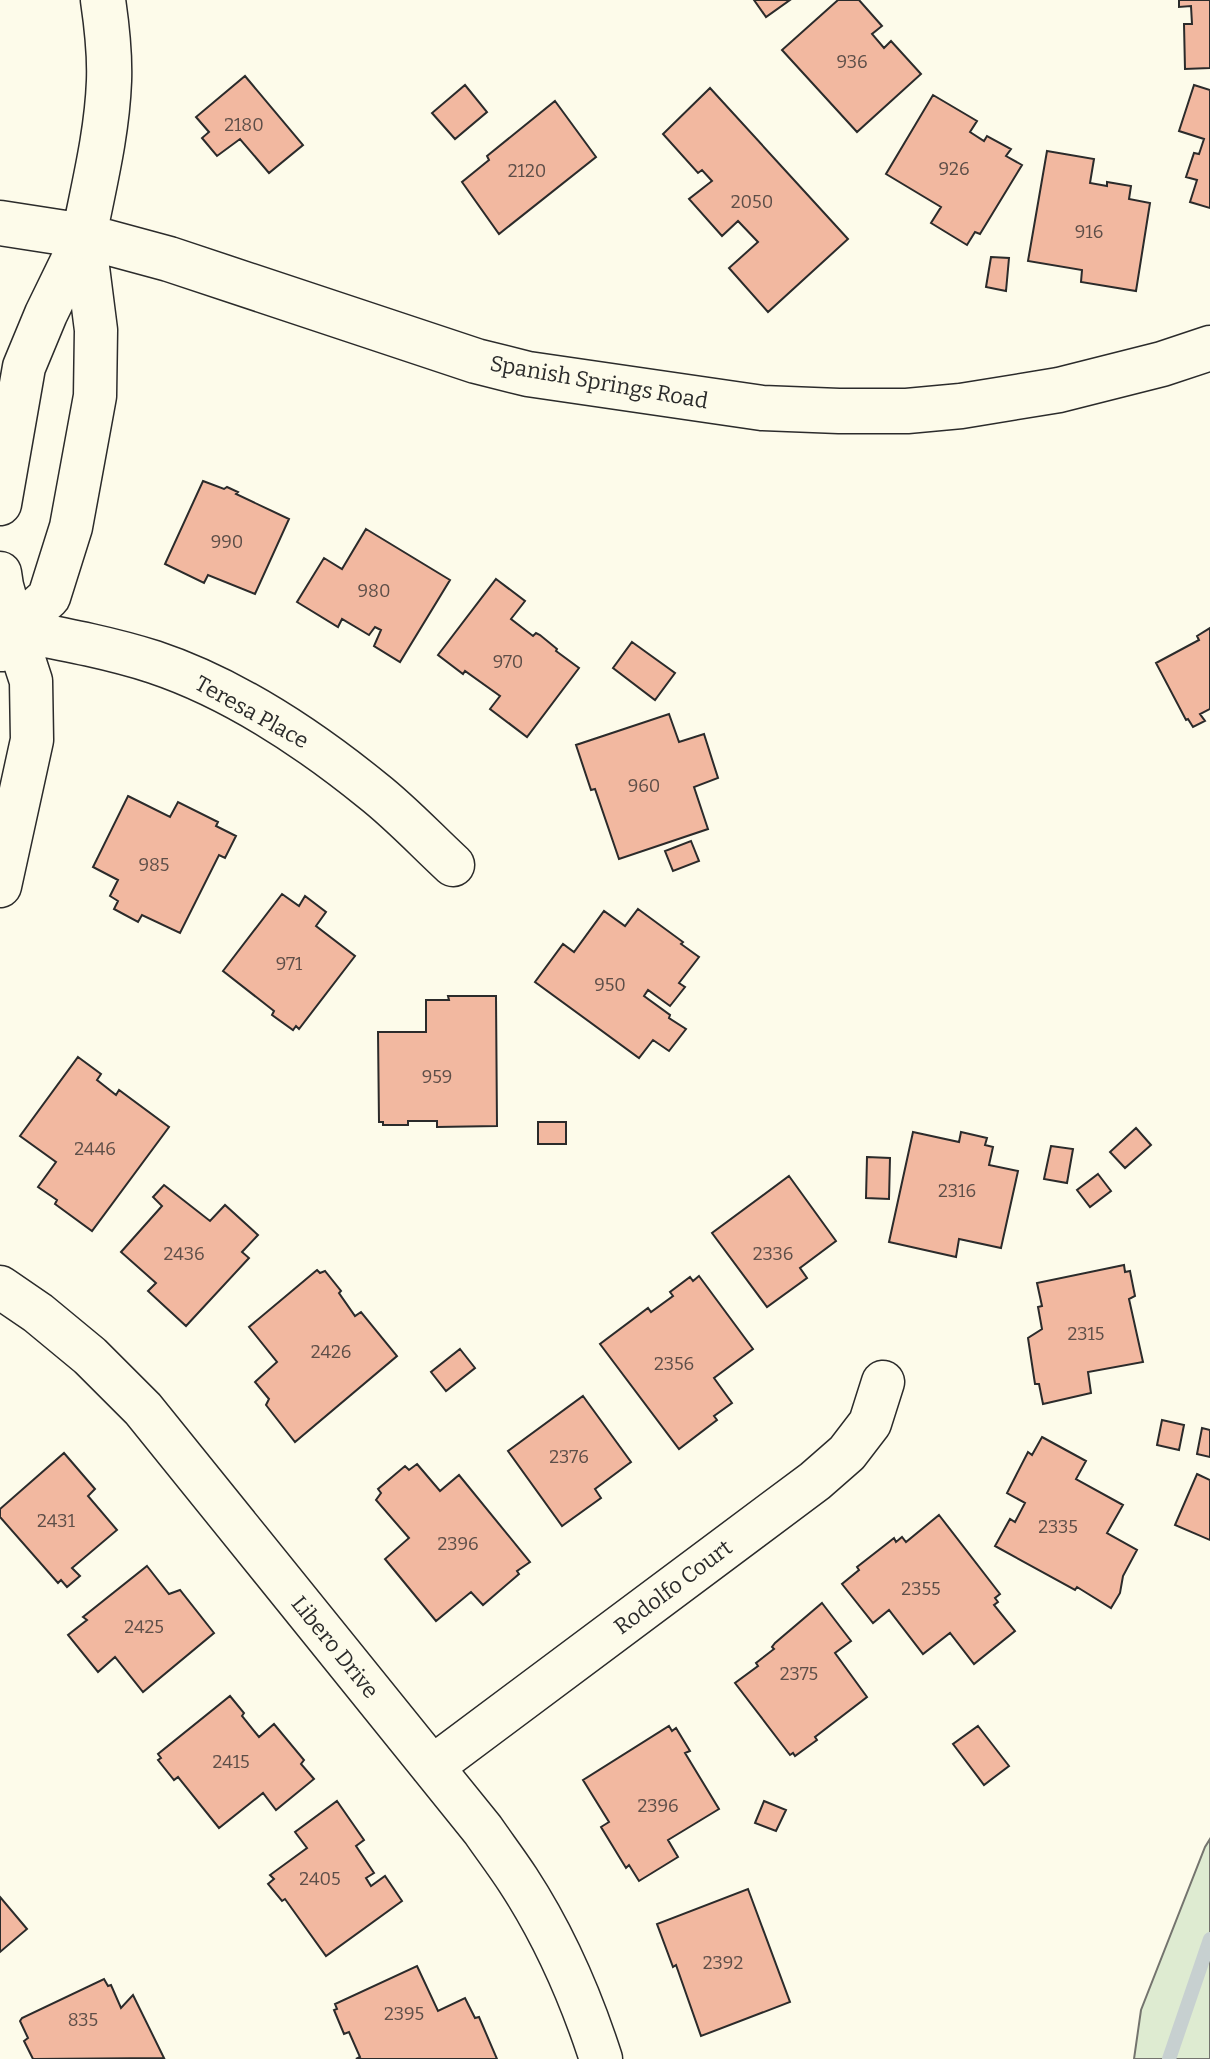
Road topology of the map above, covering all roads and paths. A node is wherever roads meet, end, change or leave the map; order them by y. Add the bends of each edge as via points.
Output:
1 (103, 0) edge
2 (0, 223) edge
3 (84, 236) junction
4 (1210, 348) edge
5 (0, 504) edge
6 (0, 573) edge
7 (5, 636) edge
8 (453, 865) dead end
9 (0, 886) edge
10 (0, 1287) edge
11 (883, 1382) dead end
12 (432, 1767) junction
13 (601, 2059) edge

1 - 3 street via 109,81
2 - 3 street, Spanish Springs Road
3 - 4 street, Spanish Springs Road via 476,361 528,374 762,408 907,411 961,406 1059,390
3 - 5 street via 24,367
3 - 7 street via 96,330 95,396 71,527 49,597
6 - 7 street
7 - 8 street, Teresa Place via 109,650 156,663 264,714 374,792
7 - 9 street via 31,681 32,740
10 - 12 street, Libero Drive via 90,1356 143,1409
11 - 12 street, Rodolfo Court via 870,1423 815,1481
12 - 13 street, Libero Drive via 519,1881 560,1954

